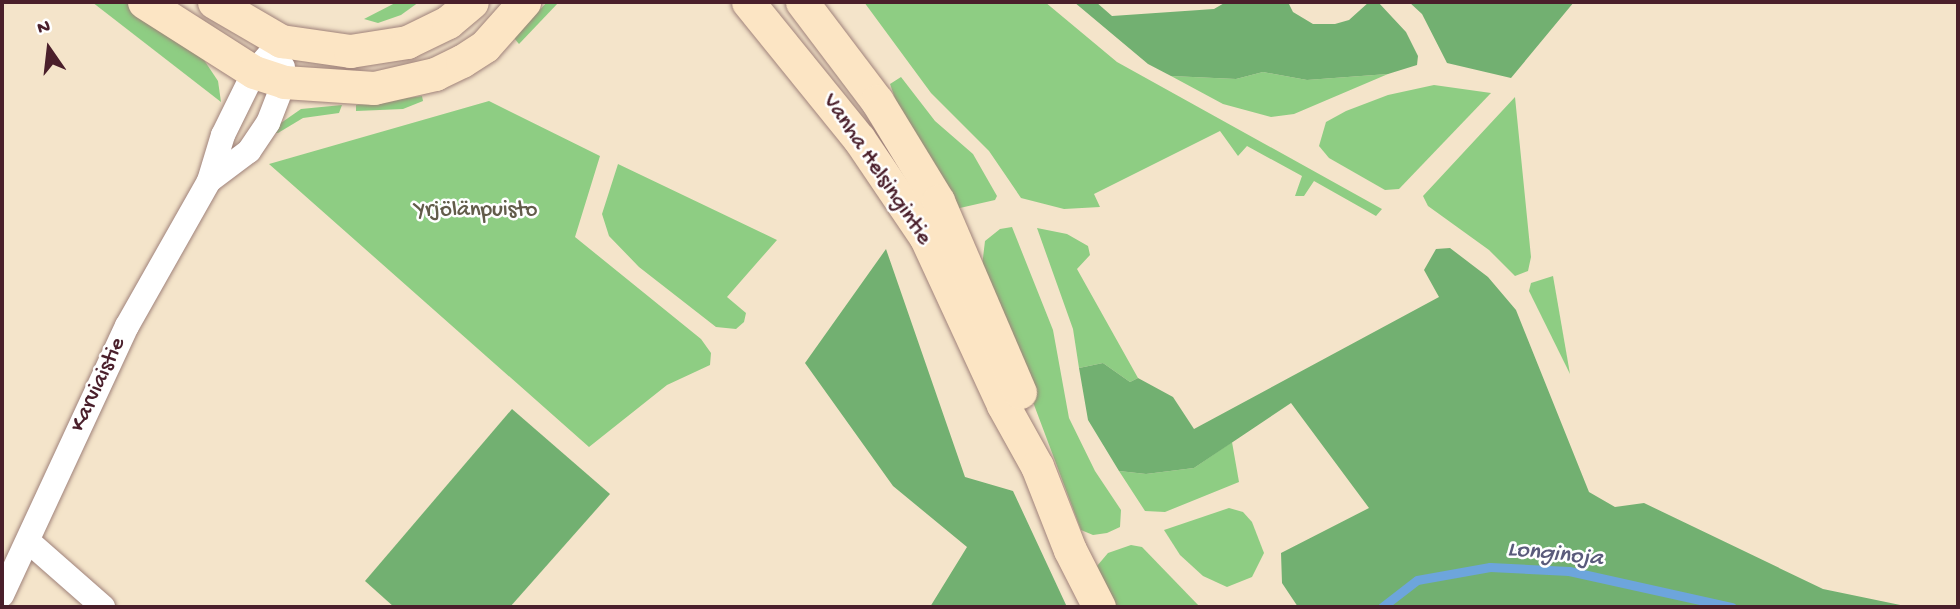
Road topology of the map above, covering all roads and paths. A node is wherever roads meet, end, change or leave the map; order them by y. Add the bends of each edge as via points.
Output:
1 (144, 2) edge
2 (214, 2) edge
3 (472, 2) edge
4 (524, 2) edge
5 (748, 2) edge
6 (802, 2) edge
7 (281, 41) junction
8 (269, 77) junction
9 (1037, 466) junction
10 (29, 541) junction
11 (2, 595) edge
12 (103, 607) edge
13 (1100, 607) edge

1 - 8 main road
2 - 7 main road
3 - 7 main road via 439,26 385,47 350,51
4 - 8 main road via 485,46 435,74 374,88
5 - 9 main road, Vanha Helsingintie via 859,139 926,238 1003,405
6 - 9 main road, Vanha Helsingintie via 907,146 953,231 1023,397
7 - 8 street, Karviaistie
8 - 10 street, Karviaistie via 268,123 249,151 209,181 127,326
9 - 13 main road, Vanha Helsingintie via 1070,551
10 - 11 street, Karviaistie
10 - 12 street

